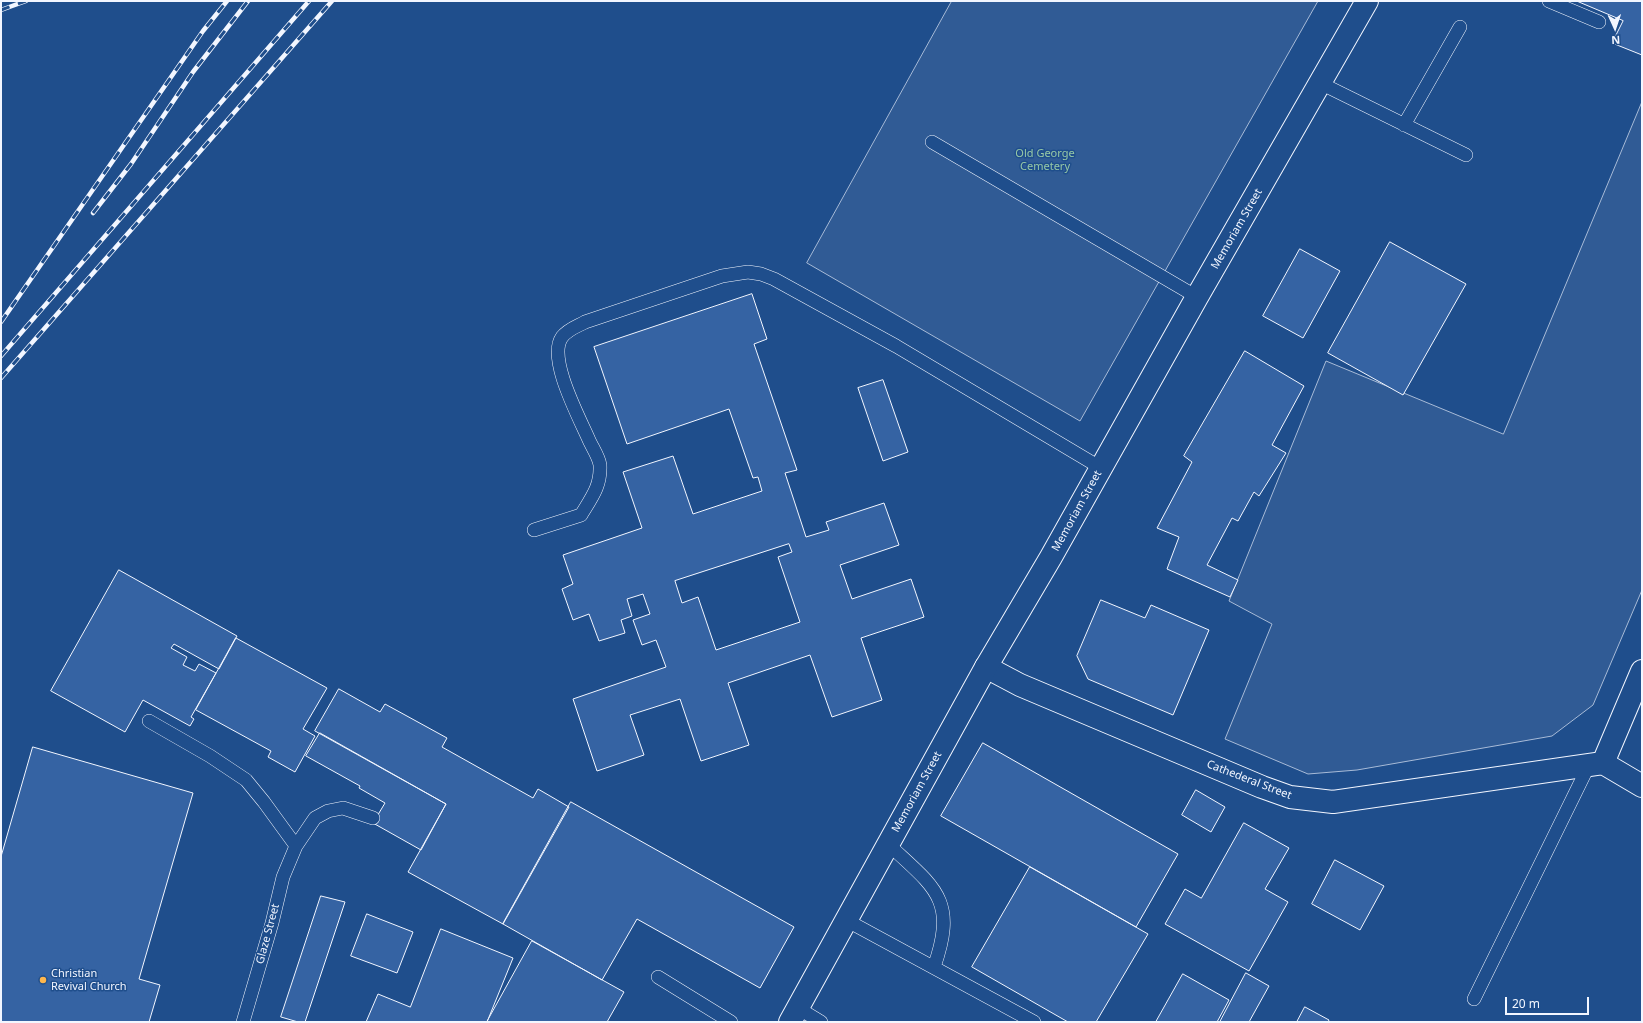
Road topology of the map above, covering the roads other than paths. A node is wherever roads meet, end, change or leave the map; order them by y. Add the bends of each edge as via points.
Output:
1 (1367, 1) edge
2 (1549, 1) edge
3 (1599, 22) dead end
4 (1460, 27) dead end
5 (1320, 83) junction
6 (1404, 125) junction
7 (932, 142) dead end
8 (1466, 155) dead end
9 (1197, 297) junction
10 (1101, 468) junction
11 (534, 530) dead end
12 (986, 667) junction
13 (1642, 671) edge
14 (149, 721) dead end
15 (1596, 764) junction
16 (1642, 786) edge
17 (373, 818) dead end
18 (888, 844) junction
19 (296, 846) junction
20 (846, 920) junction
21 (934, 967) junction
22 (658, 978) dead end
23 (1474, 999) dead end
24 (794, 1015) edge
25 (243, 1022) edge
26 (731, 1022) edge
27 (821, 1022) edge
28 (1034, 1022) edge

1 - 5 street, Memoriam Street
2 - 3 lane
4 - 6 lane
5 - 6 lane
5 - 9 street, Memoriam Street
6 - 8 lane
7 - 9 lane
9 - 10 street, Memoriam Street
10 - 11 lane via 896,346 784,285 761,274 736,273 585,322 570,329 562,337 557,350 558,362 600,463 599,485 581,515
10 - 12 street, Memoriam Street
12 - 15 street, Cathederal Street via 1020,685 1290,797 1333,802
12 - 18 street, Memoriam Street
13 - 15 street
14 - 19 lane via 246,780
15 - 16 street
15 - 23 lane
17 - 19 lane, Glaze Street via 343,808 328,810 315,818
18 - 20 street, Memoriam Street
18 - 21 lane via 928,882 940,901 944,929
19 - 25 lane, Glaze Street via 283,877
20 - 21 lane
20 - 24 street, Memoriam Street
21 - 28 lane
22 - 26 lane
24 - 27 lane

